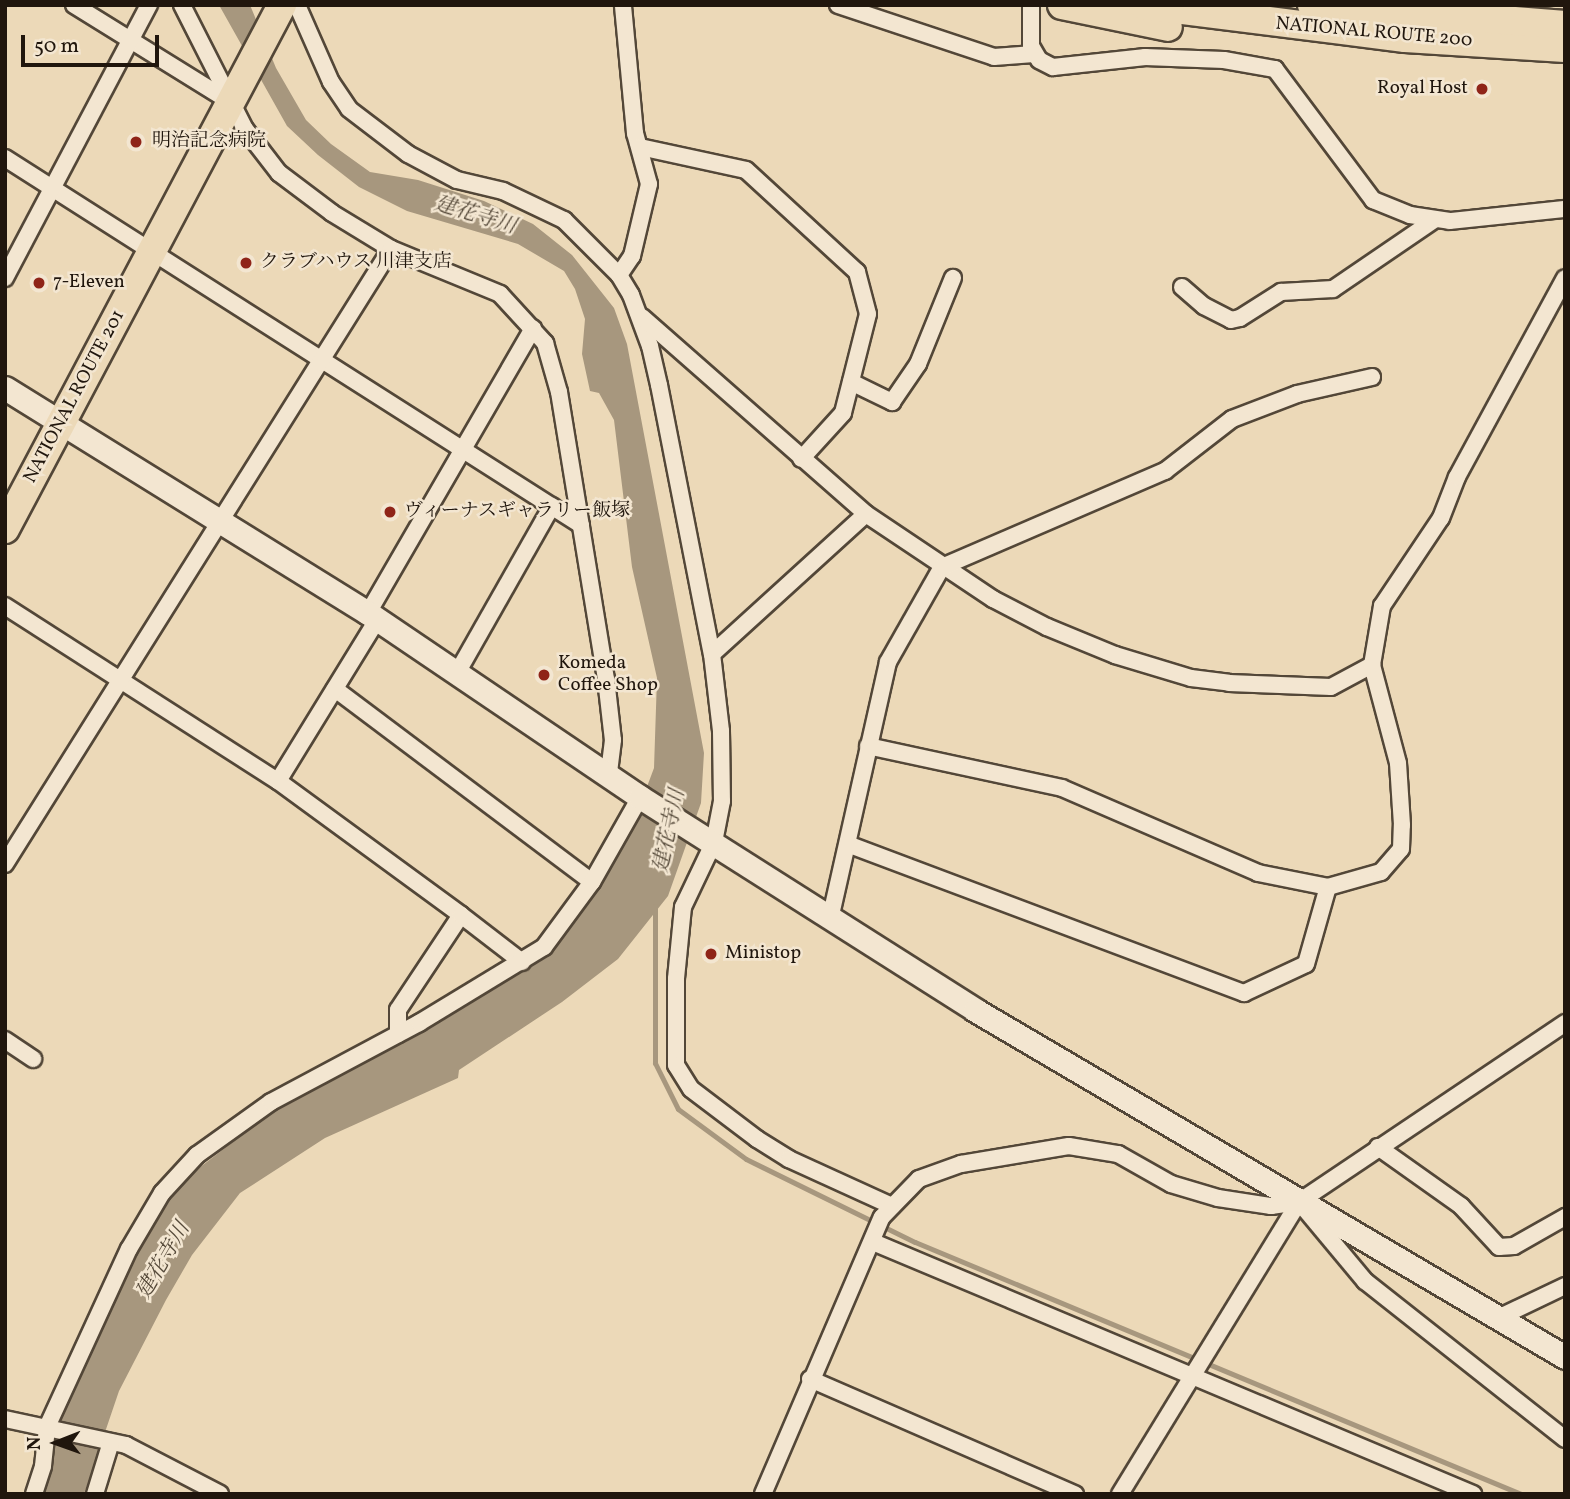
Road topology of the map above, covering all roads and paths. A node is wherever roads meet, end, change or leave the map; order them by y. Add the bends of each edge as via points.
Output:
1 (74, 5) edge
2 (149, 5) edge
3 (182, 5) edge
4 (282, 5) edge
5 (297, 5) edge
6 (623, 5) edge
7 (838, 5) edge
8 (1031, 5) edge
9 (1062, 5) edge
10 (1143, 5) edge
11 (1312, 5) edge
12 (1363, 5) edge
13 (1404, 25) junction
14 (1565, 25) edge
15 (131, 40) junction
16 (1565, 48) edge
17 (1034, 54) junction
18 (237, 94) junction
19 (640, 147) junction
20 (5, 158) edge
21 (53, 188) junction
22 (1565, 209) edge
23 (1434, 220) junction
24 (391, 249) junction
25 (153, 251) junction
26 (619, 275) junction
27 (5, 278) edge
28 (953, 278) dead end
29 (1565, 278) edge
30 (1182, 287) dead end
31 (640, 315) junction
32 (533, 328) junction
33 (323, 360) junction
34 (1372, 377) dead end
35 (851, 382) junction
36 (5, 388) edge
37 (59, 424) junction
38 (463, 449) junction
39 (801, 459) junction
40 (552, 506) junction
41 (866, 514) junction
42 (222, 524) junction
43 (581, 525) junction
44 (5, 528) edge
45 (942, 567) junction
46 (5, 606) edge
47 (372, 616) junction
48 (712, 654) junction
49 (1372, 665) junction
50 (457, 673) junction
51 (123, 678) junction
52 (335, 689) junction
53 (868, 746) junction
54 (608, 774) junction
55 (278, 781) junction
56 (640, 797) junction
57 (709, 839) junction
58 (850, 845) junction
59 (5, 864) edge
60 (592, 881) junction
61 (1328, 887) junction
62 (461, 915) junction
63 (831, 915) junction
64 (522, 962) junction
65 (1565, 1023) edge
66 (398, 1034) junction
67 (5, 1040) edge
68 (33, 1059) dead end
69 (1378, 1147) junction
70 (1299, 1202) junction
71 (892, 1206) junction
72 (1565, 1217) edge
73 (873, 1241) junction
74 (1565, 1286) edge
75 (1498, 1318) junction
76 (1565, 1357) edge
77 (1191, 1375) junction
78 (810, 1379) junction
79 (5, 1419) edge
80 (51, 1428) junction
81 (1565, 1439) edge
82 (108, 1442) junction
83 (34, 1494) edge
84 (95, 1494) edge
85 (220, 1494) edge
86 (763, 1494) edge
87 (1075, 1494) edge
88 (1120, 1494) edge
89 (1473, 1494) edge

1 - 15 street
2 - 15 street
3 - 18 street
4 - 18 highway, NATIONAL ROUTE 201
5 - 26 street via 331,82 349,109 408,154 457,180 503,191 564,220
6 - 19 street
7 - 17 street via 993,57
8 - 17 street
9 - 13 highway via 1139,23 1239,36
10 - 13 highway, NATIONAL ROUTE 200
11 - 13 highway, NATIONAL ROUTE 200
12 - 13 highway
13 - 14 highway, NATIONAL ROUTE 200
13 - 16 highway, NATIONAL ROUTE 200
15 - 18 street
15 - 21 street
17 - 23 street via 1045,64 1062,69 1146,57 1224,60 1275,69 1373,200
18 - 24 street via 245,129 279,173 332,214
18 - 25 highway, NATIONAL ROUTE 201
19 - 26 street via 649,184 632,256
19 - 35 street via 746,170 857,272 868,314
20 - 21 street
21 - 25 street
21 - 27 street
22 - 23 street
23 - 30 street via 1333,289 1281,292 1240,318 1231,320
24 - 32 street via 500,294
24 - 33 street
25 - 33 street
25 - 37 highway, NATIONAL ROUTE 201
26 - 31 street
28 - 35 street via 918,364 892,402
29 - 49 street via 1457,477 1441,518 1382,606
31 - 39 street
31 - 48 street
32 - 38 street
32 - 43 street via 554,362
33 - 38 street
33 - 42 street
34 - 45 street via 1297,394 1232,419 1165,471
35 - 39 street via 843,413
36 - 37 street
37 - 42 street
37 - 44 highway, NATIONAL ROUTE 201
38 - 40 street
38 - 47 street
39 - 41 street
40 - 43 street
40 - 50 street
41 - 45 street
41 - 48 street
42 - 47 street
42 - 51 street
43 - 54 street via 613,740
45 - 49 street via 1047,626 1115,655 1191,678 1331,687
45 - 53 street via 888,662
46 - 51 street
47 - 50 street
47 - 52 street
48 - 57 street via 722,801
49 - 61 street via 1398,763 1401,849 1381,872
50 - 54 street
51 - 55 street
51 - 59 street
52 - 55 street
52 - 60 street
53 - 58 street
53 - 61 street via 1062,788 1258,873
54 - 56 street
55 - 62 street
56 - 57 street
56 - 60 street
57 - 63 street
57 - 71 street via 683,907 674,1050 682,1077 757,1139
58 - 61 street via 1244,993 1306,964
58 - 63 street
60 - 64 street via 544,947
62 - 64 street
62 - 66 street via 398,1010
63 - 70 street via 975,1010
64 - 66 street
65 - 69 street
66 - 80 street via 271,1102 197,1155 162,1193 129,1249
67 - 68 street
69 - 70 street
69 - 72 street via 1461,1206 1499,1247 1514,1246
70 - 71 street via 1271,1206 1218,1198 1171,1184 1118,1154 1069,1146 961,1164 919,1180
70 - 75 street
70 - 77 street
70 - 81 street via 1365,1281
71 - 73 street
73 - 77 street
73 - 78 street
74 - 75 street
75 - 76 street
77 - 88 street
77 - 89 street
78 - 86 street
78 - 87 street
79 - 80 street
80 - 82 street
80 - 83 street
82 - 84 street
82 - 85 street via 163,1463

